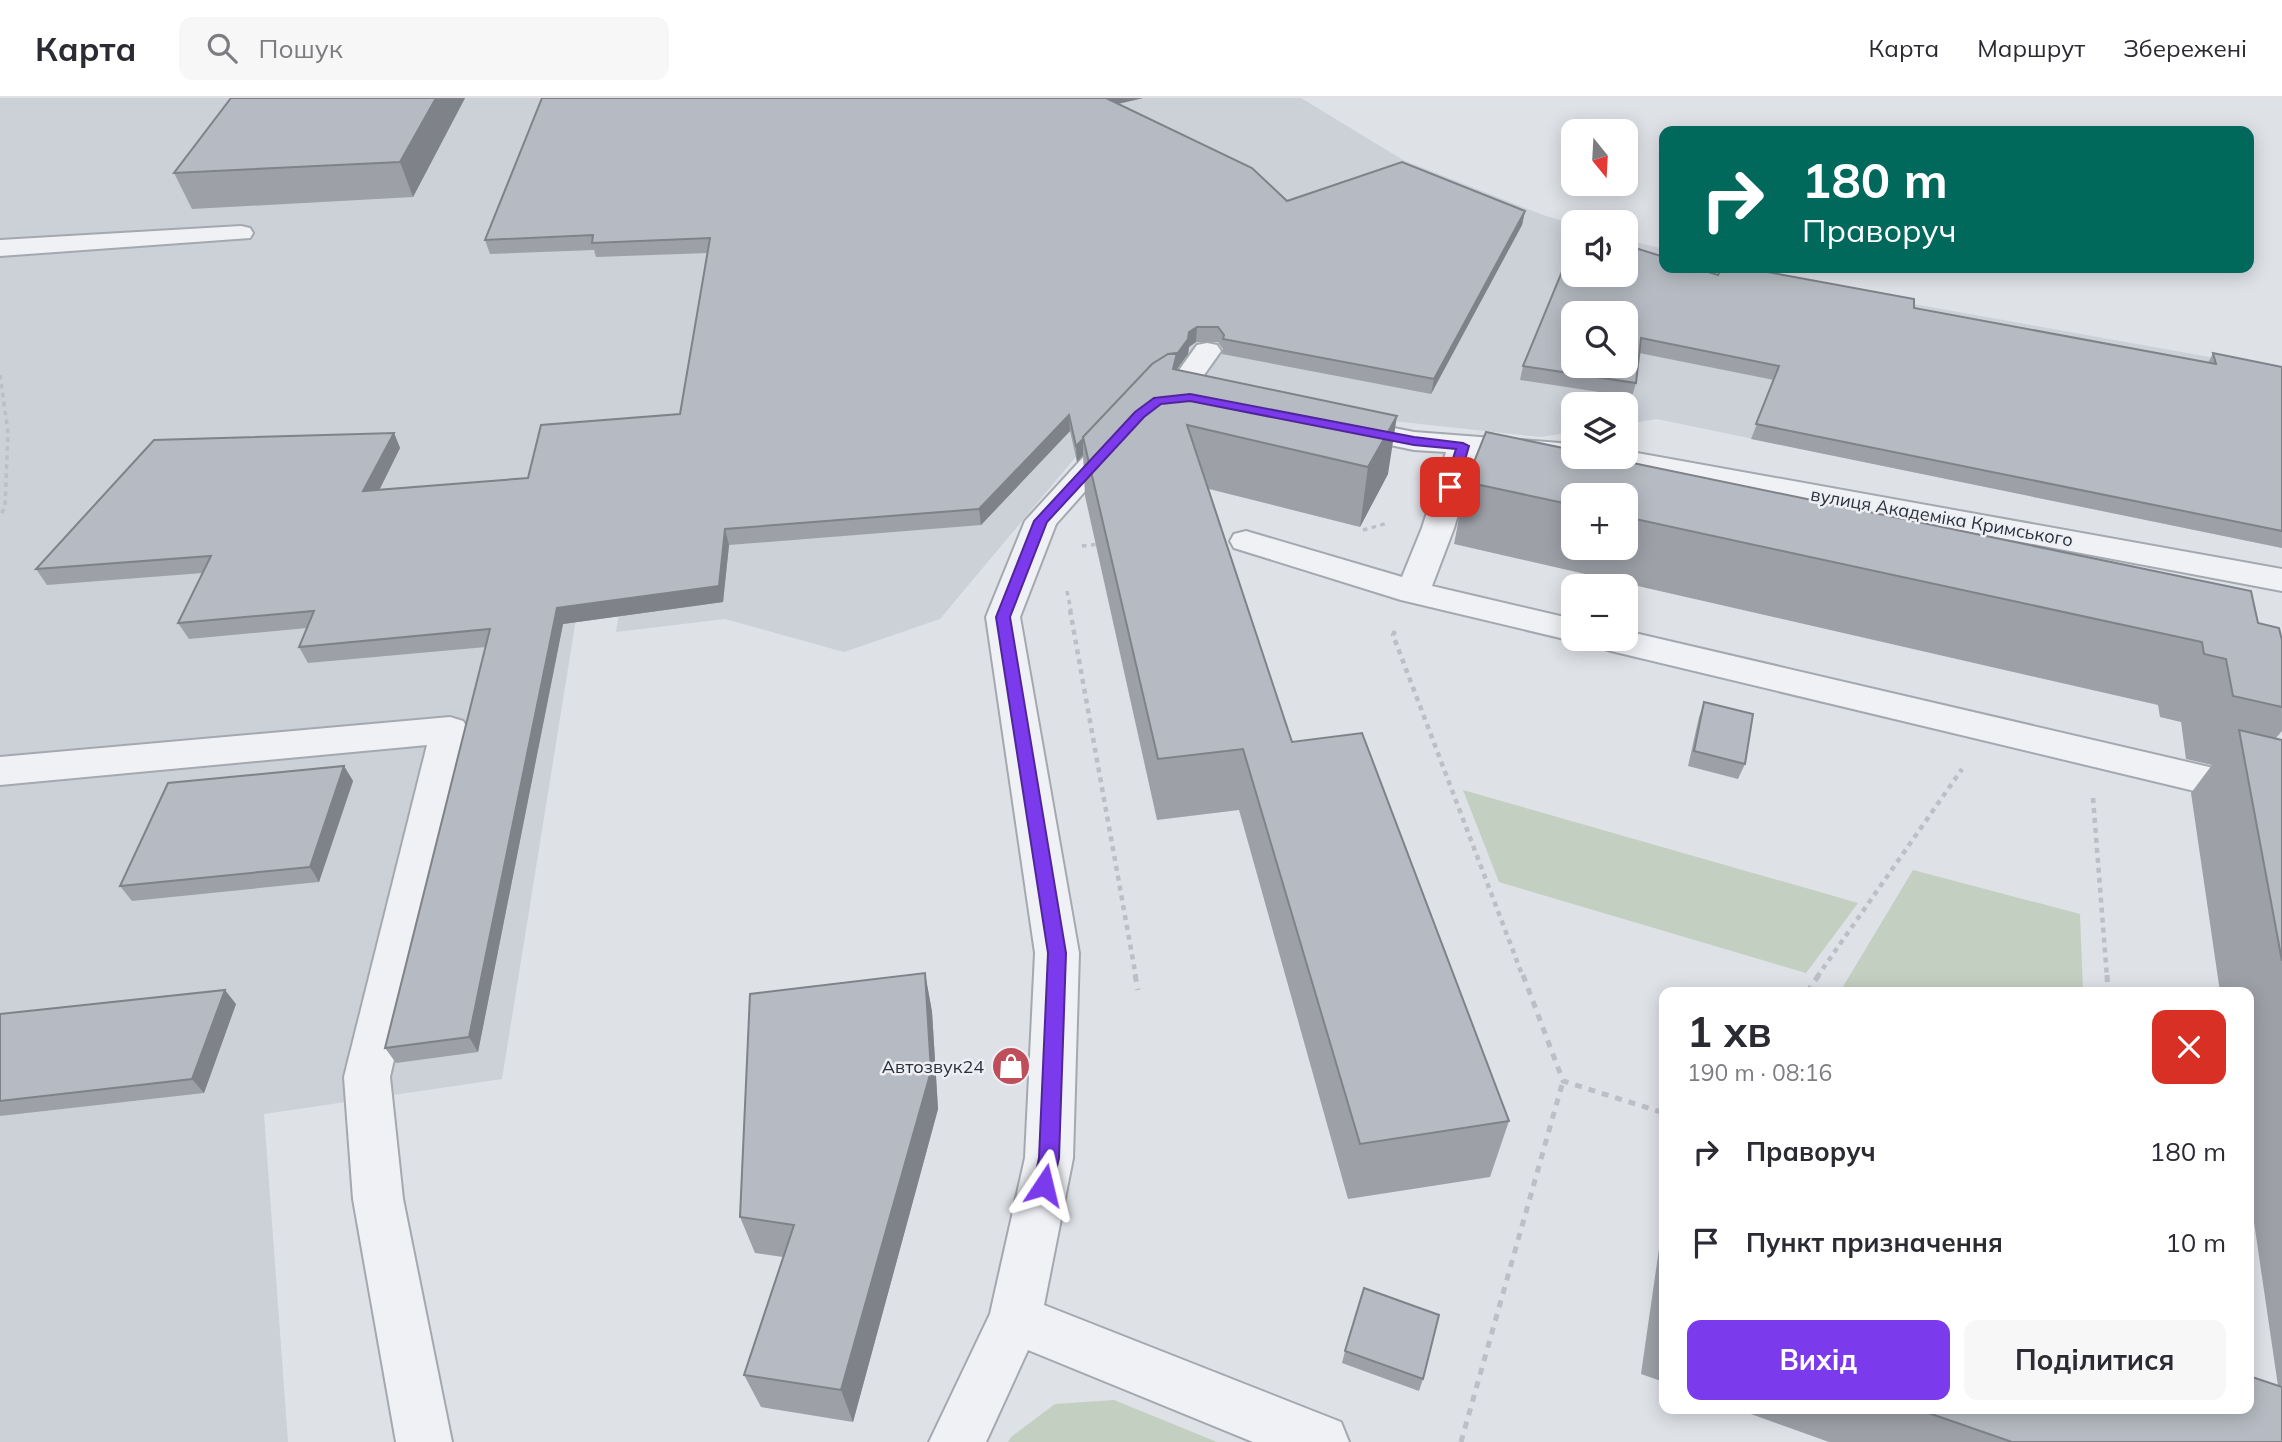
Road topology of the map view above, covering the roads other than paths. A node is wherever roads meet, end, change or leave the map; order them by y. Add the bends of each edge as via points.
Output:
1 (241, 233) dead end
2 (0, 248) edge
3 (1207, 351) dead end
4 (1172, 400) junction
5 (1217, 403) edge
6 (1309, 421) edge
7 (1463, 446) junction
8 (1561, 452) edge
9 (1638, 462) edge
10 (1245, 541) dead end
11 (2282, 580) edge
12 (1413, 592) junction
13 (1561, 627) edge
14 (1638, 645) edge
15 (0, 771) edge
16 (2282, 797) edge
17 (1015, 1319) junction
18 (424, 1442) edge
19 (957, 1442) edge
20 (1321, 1442) edge

1 - 2 street
3 - 4 street
4 - 5 street
4 - 17 street via 1158,401 1140,414 1041,521 1003,617 1057,953 1049,1158
6 - 7 street
7 - 8 street
7 - 12 street
9 - 11 street, вулиця Академіка Кримського
10 - 12 street
12 - 13 street
14 - 16 street
15 - 18 street via 450,730 368,1077 378,1199
17 - 19 street
17 - 20 street

